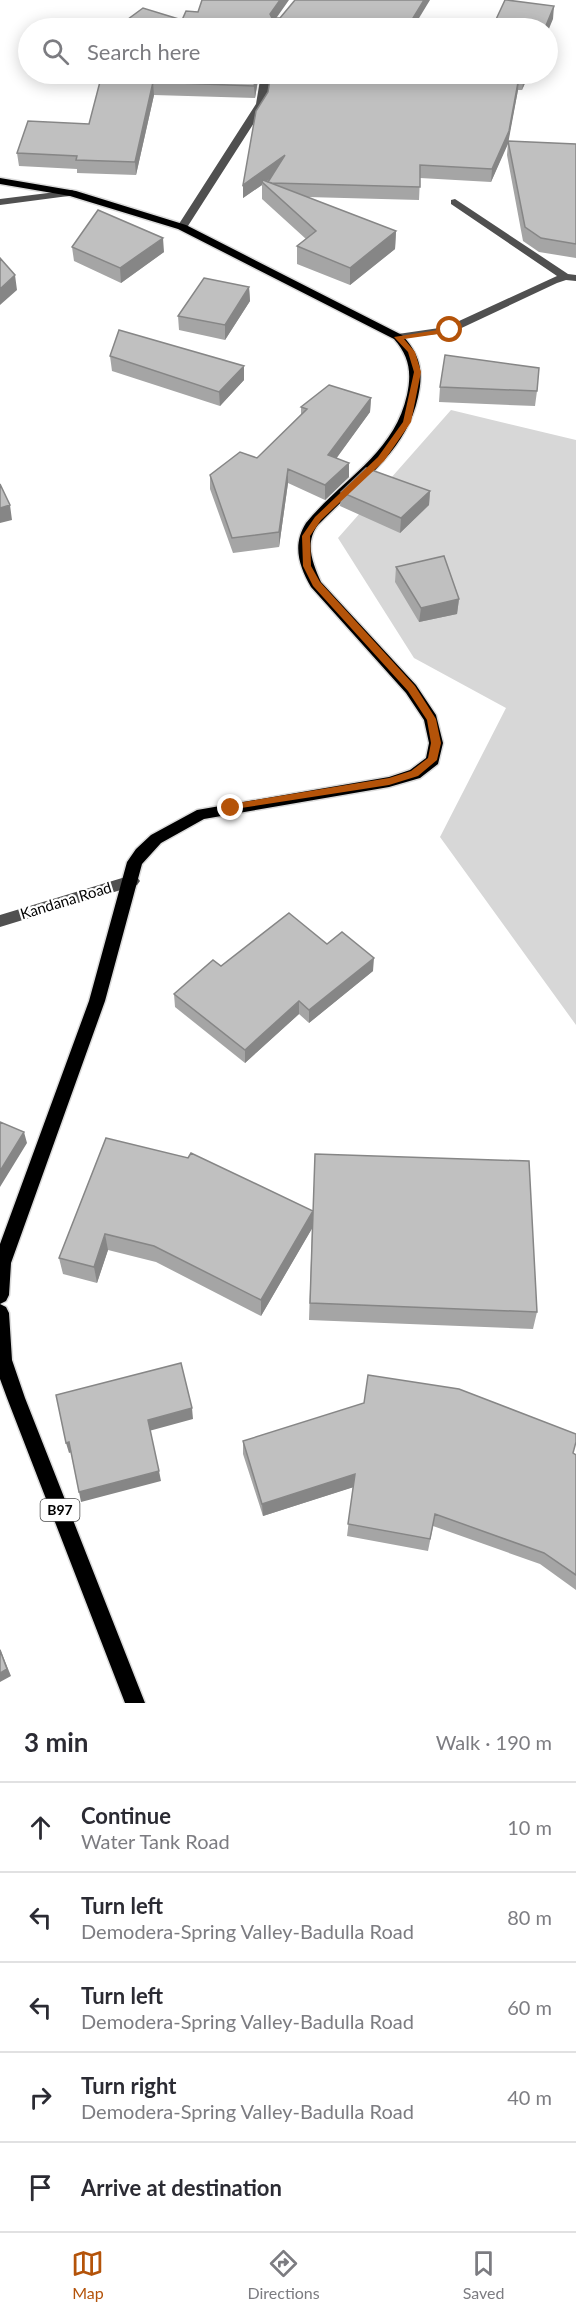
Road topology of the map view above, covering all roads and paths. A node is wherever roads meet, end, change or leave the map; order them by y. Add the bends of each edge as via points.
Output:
1 (264, 84) edge
2 (0, 181) edge
3 (72, 193) junction
4 (0, 202) edge
5 (454, 202) dead end
6 (182, 227) junction
7 (571, 277) edge
8 (398, 337) junction
9 (132, 881) junction
10 (0, 921) edge
11 (0, 1295) edge
12 (0, 1313) edge
13 (135, 1703) edge

1 - 6 street via 261,104
2 - 3 main road
3 - 4 street
3 - 6 main road
5 - 7 street
6 - 8 main road
7 - 8 street via 450,330
8 - 9 main road via 412,352 417,372 407,422 381,459 318,519 306,536 305,550 307,566 316,584 411,688 431,719 436,743 433,760 415,774 389,782 202,814 172,828 142,850
9 - 10 street, Kandana Road
9 - 11 main road via 97,1001 2,1263
12 - 13 main road, B97 via 3,1360

